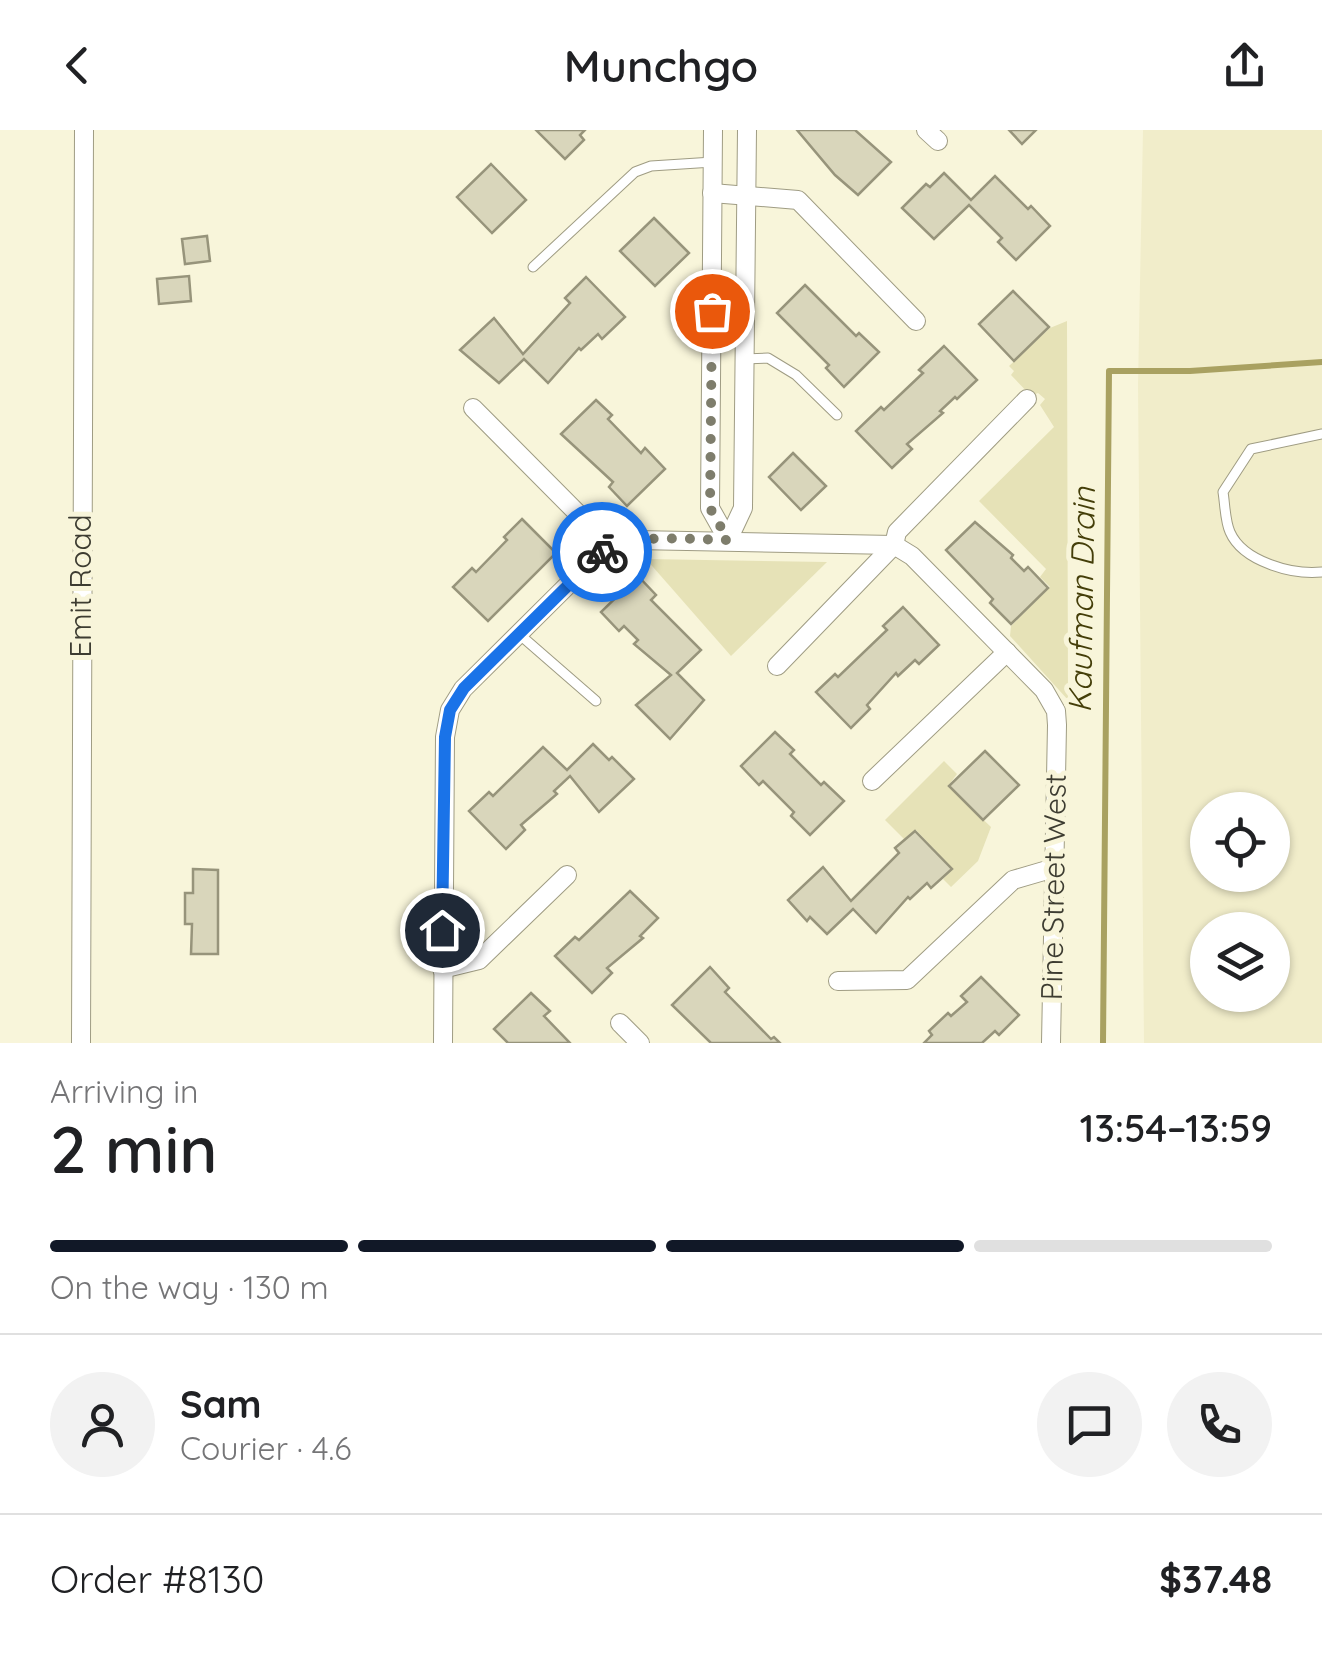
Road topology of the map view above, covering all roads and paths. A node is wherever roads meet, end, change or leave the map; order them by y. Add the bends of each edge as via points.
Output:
1 (84, 130) edge
2 (713, 130) edge
3 (747, 130) edge
4 (712, 162) junction
5 (712, 193) junction
6 (746, 194) junction
7 (533, 267) dead end
8 (916, 321) dead end
9 (744, 359) junction
10 (711, 389) junction
11 (744, 391) junction
12 (1028, 399) dead end
13 (473, 408) dead end
14 (837, 415) dead end
15 (1322, 434) edge
16 (728, 540) junction
17 (894, 545) junction
18 (610, 546) junction
19 (1322, 572) edge
20 (518, 634) junction
21 (1007, 652) junction
22 (777, 666) dead end
23 (596, 701) dead end
24 (872, 780) dead end
25 (1054, 868) junction
26 (567, 875) dead end
27 (442, 969) junction
28 (838, 981) dead end
29 (620, 1023) dead end
30 (81, 1043) edge
31 (443, 1043) edge
32 (640, 1043) edge
33 (1052, 1043) edge

1 - 30 street, Emit Road
2 - 4 street
3 - 6 street
4 - 5 street
4 - 7 lane via 635,172
5 - 6 street
5 - 10 street
6 - 8 street via 798,200
6 - 9 street
9 - 11 street
9 - 14 lane via 768,358
10 - 11 street
10 - 16 street via 710,508
11 - 16 street via 743,508
12 - 17 street via 897,532
13 - 18 street
15 - 19 lane via 1251,449 1223,492 1230,535 1265,565
16 - 17 street
16 - 18 street
17 - 21 street, Pine Street West
17 - 22 street
18 - 20 street
20 - 23 lane
20 - 27 street via 464,688 446,723
21 - 24 street
21 - 25 street, Pine Street West via 1056,712
25 - 28 street via 1012,880 908,980
25 - 33 street, Pine Street West
26 - 27 street via 480,960
27 - 31 street
29 - 32 street

